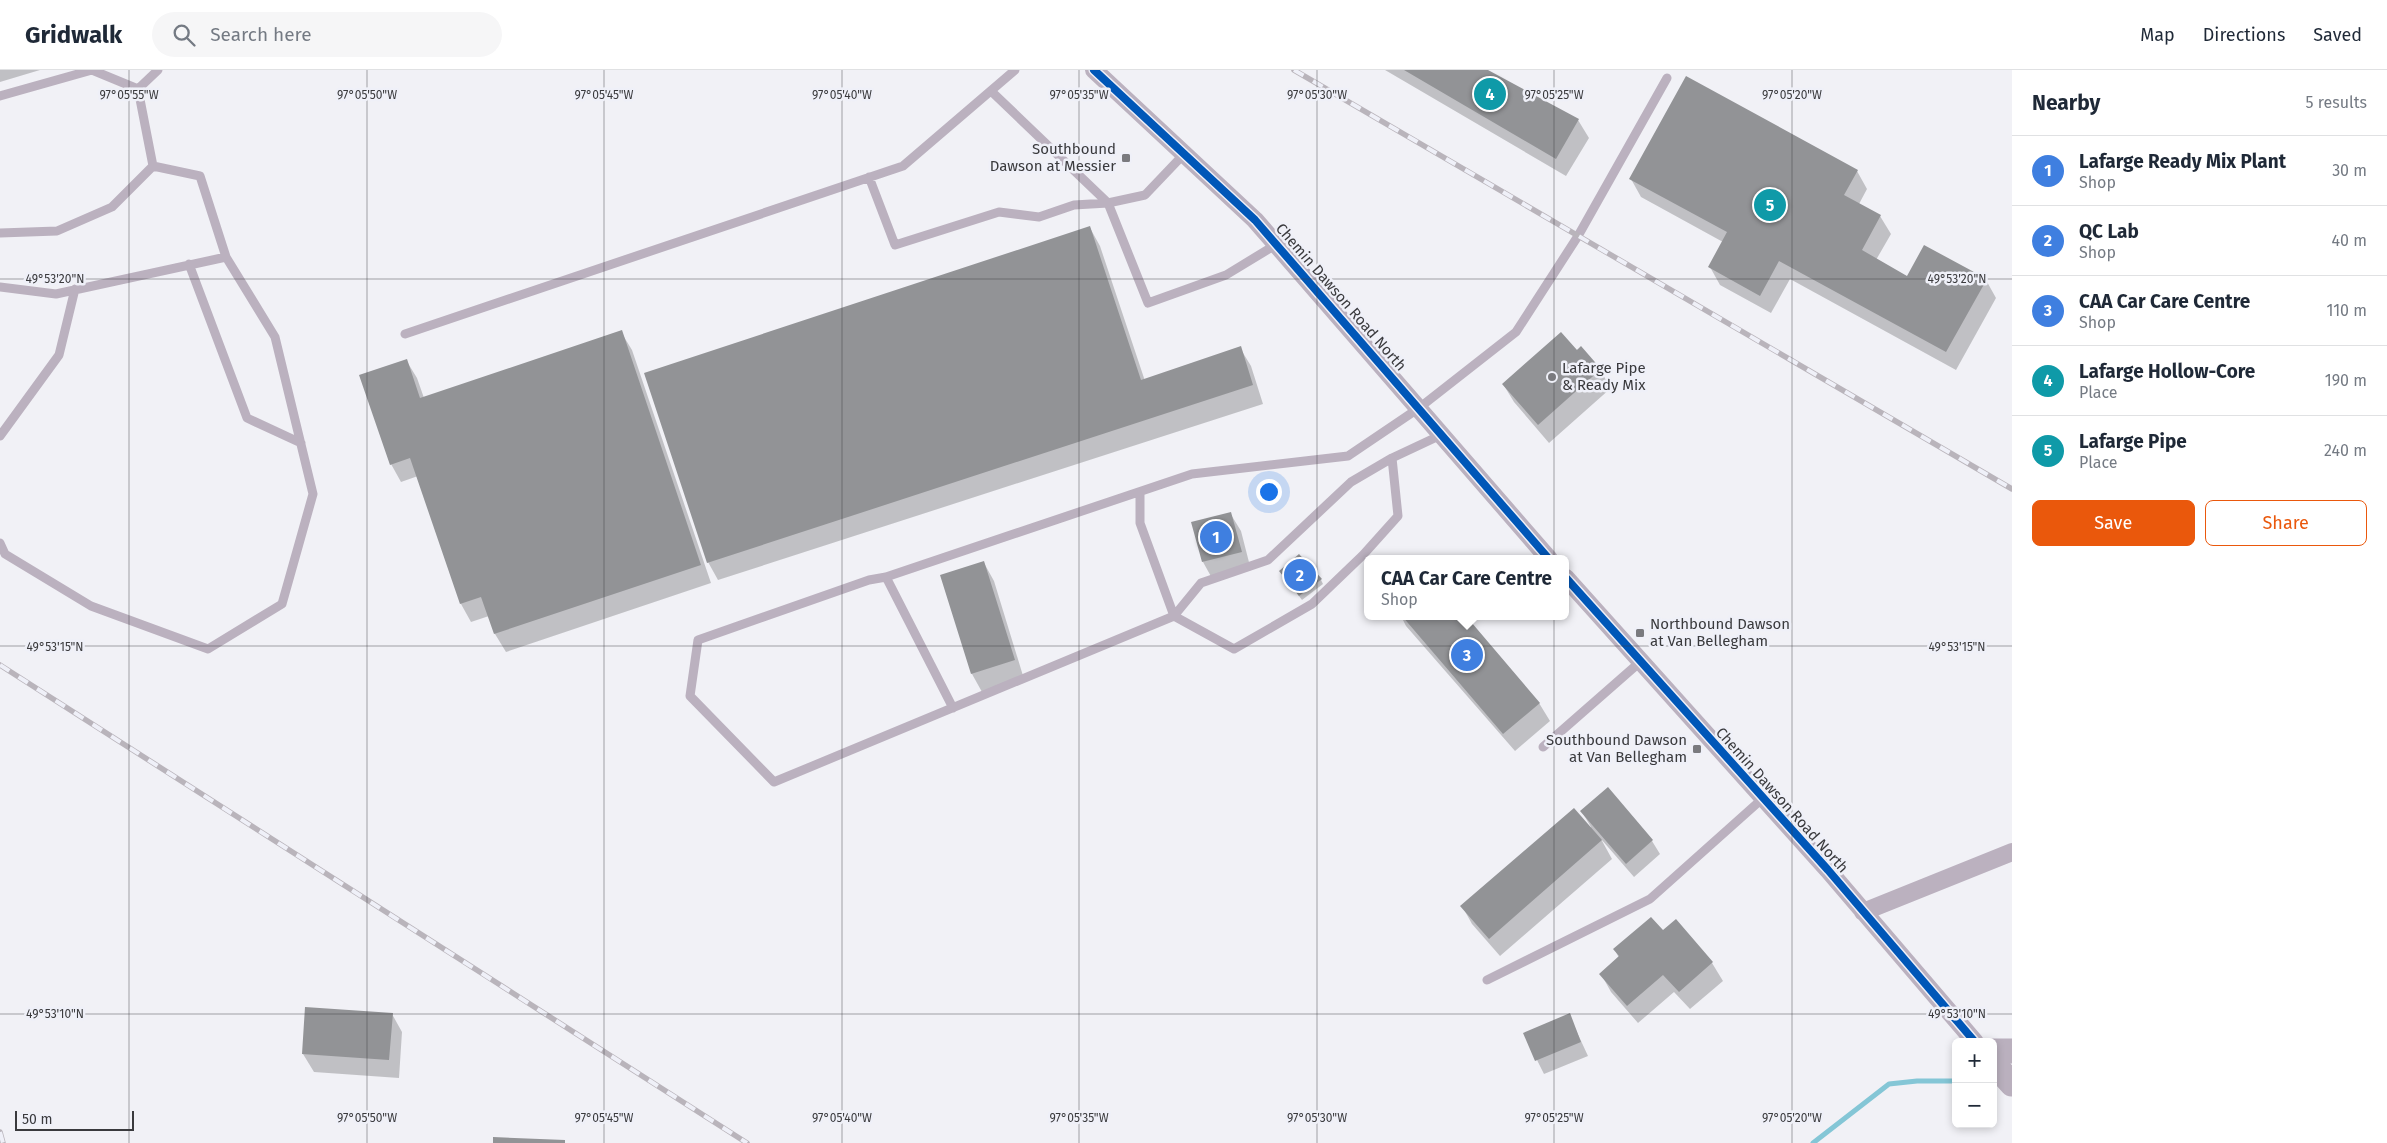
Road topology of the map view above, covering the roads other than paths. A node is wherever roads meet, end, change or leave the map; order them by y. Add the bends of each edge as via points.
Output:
1 (92, 70) edge
2 (158, 70) edge
3 (1015, 70) edge
4 (1094, 70) edge
5 (1667, 78) dead end
6 (138, 89) junction
7 (991, 91) junction
8 (0, 96) edge
9 (1185, 153) junction
10 (153, 166) junction
11 (869, 177) junction
12 (1108, 203) junction
13 (0, 233) edge
14 (1277, 244) junction
15 (226, 256) junction
16 (189, 264) junction
17 (0, 287) edge
18 (75, 289) junction
19 (406, 334) dead end
20 (1419, 408) junction
21 (1441, 435) junction
22 (0, 436) edge
23 (301, 443) junction
24 (1392, 458) junction
25 (1140, 492) junction
26 (0, 543) edge
27 (1546, 555) edge
28 (886, 576) junction
29 (1569, 581) edge
30 (1174, 616) junction
31 (1640, 662) junction
32 (953, 708) junction
33 (1543, 747) dead end
34 (1762, 799) junction
35 (2012, 852) edge
36 (1863, 912) junction
37 (1487, 980) dead end
38 (1972, 1038) edge
39 (1997, 1051) edge
40 (2012, 1051) edge
41 (1997, 1067) edge
42 (2012, 1084) edge

1 - 6 lane
1 - 8 lane
2 - 6 lane
3 - 7 lane
4 - 9 street, Chemin Dawson Road North
5 - 20 lane via 1578,236 1516,332
6 - 10 lane
7 - 11 lane via 903,166
7 - 12 lane
9 - 12 lane via 1145,195
9 - 14 street, Chemin Dawson Road North
10 - 13 lane via 112,207 81,221 57,231
10 - 15 lane via 200,176
11 - 12 lane via 895,245 999,212 1039,217 1074,205
11 - 19 lane
12 - 14 lane via 1148,303 1226,274
14 - 20 street, Chemin Dawson Road North
15 - 16 lane
15 - 23 lane via 274,337
16 - 18 lane
16 - 23 lane via 247,418
17 - 18 lane via 56,294
18 - 22 lane via 58,355
20 - 21 street, Chemin Dawson Road North
20 - 25 lane via 1348,456 1192,474
21 - 24 lane
21 - 27 street, Chemin Dawson Road North
23 - 26 lane via 313,494 282,604 208,649 91,606 5,554
24 - 30 lane via 1351,482 1268,560 1202,583
24 - 30 lane via 1398,516 1312,604 1234,648
25 - 28 lane
25 - 30 lane via 1140,523
28 - 32 lane
28 - 32 lane via 698,640 690,696 774,782
29 - 31 street, Chemin Dawson Road North
30 - 32 lane
31 - 33 lane
31 - 34 street, Chemin Dawson Road North
34 - 36 street, Chemin Dawson Road North
34 - 37 lane via 1650,899
35 - 36 street
36 - 38 street, Chemin Dawson Road North
39 - 40 street
41 - 42 street

